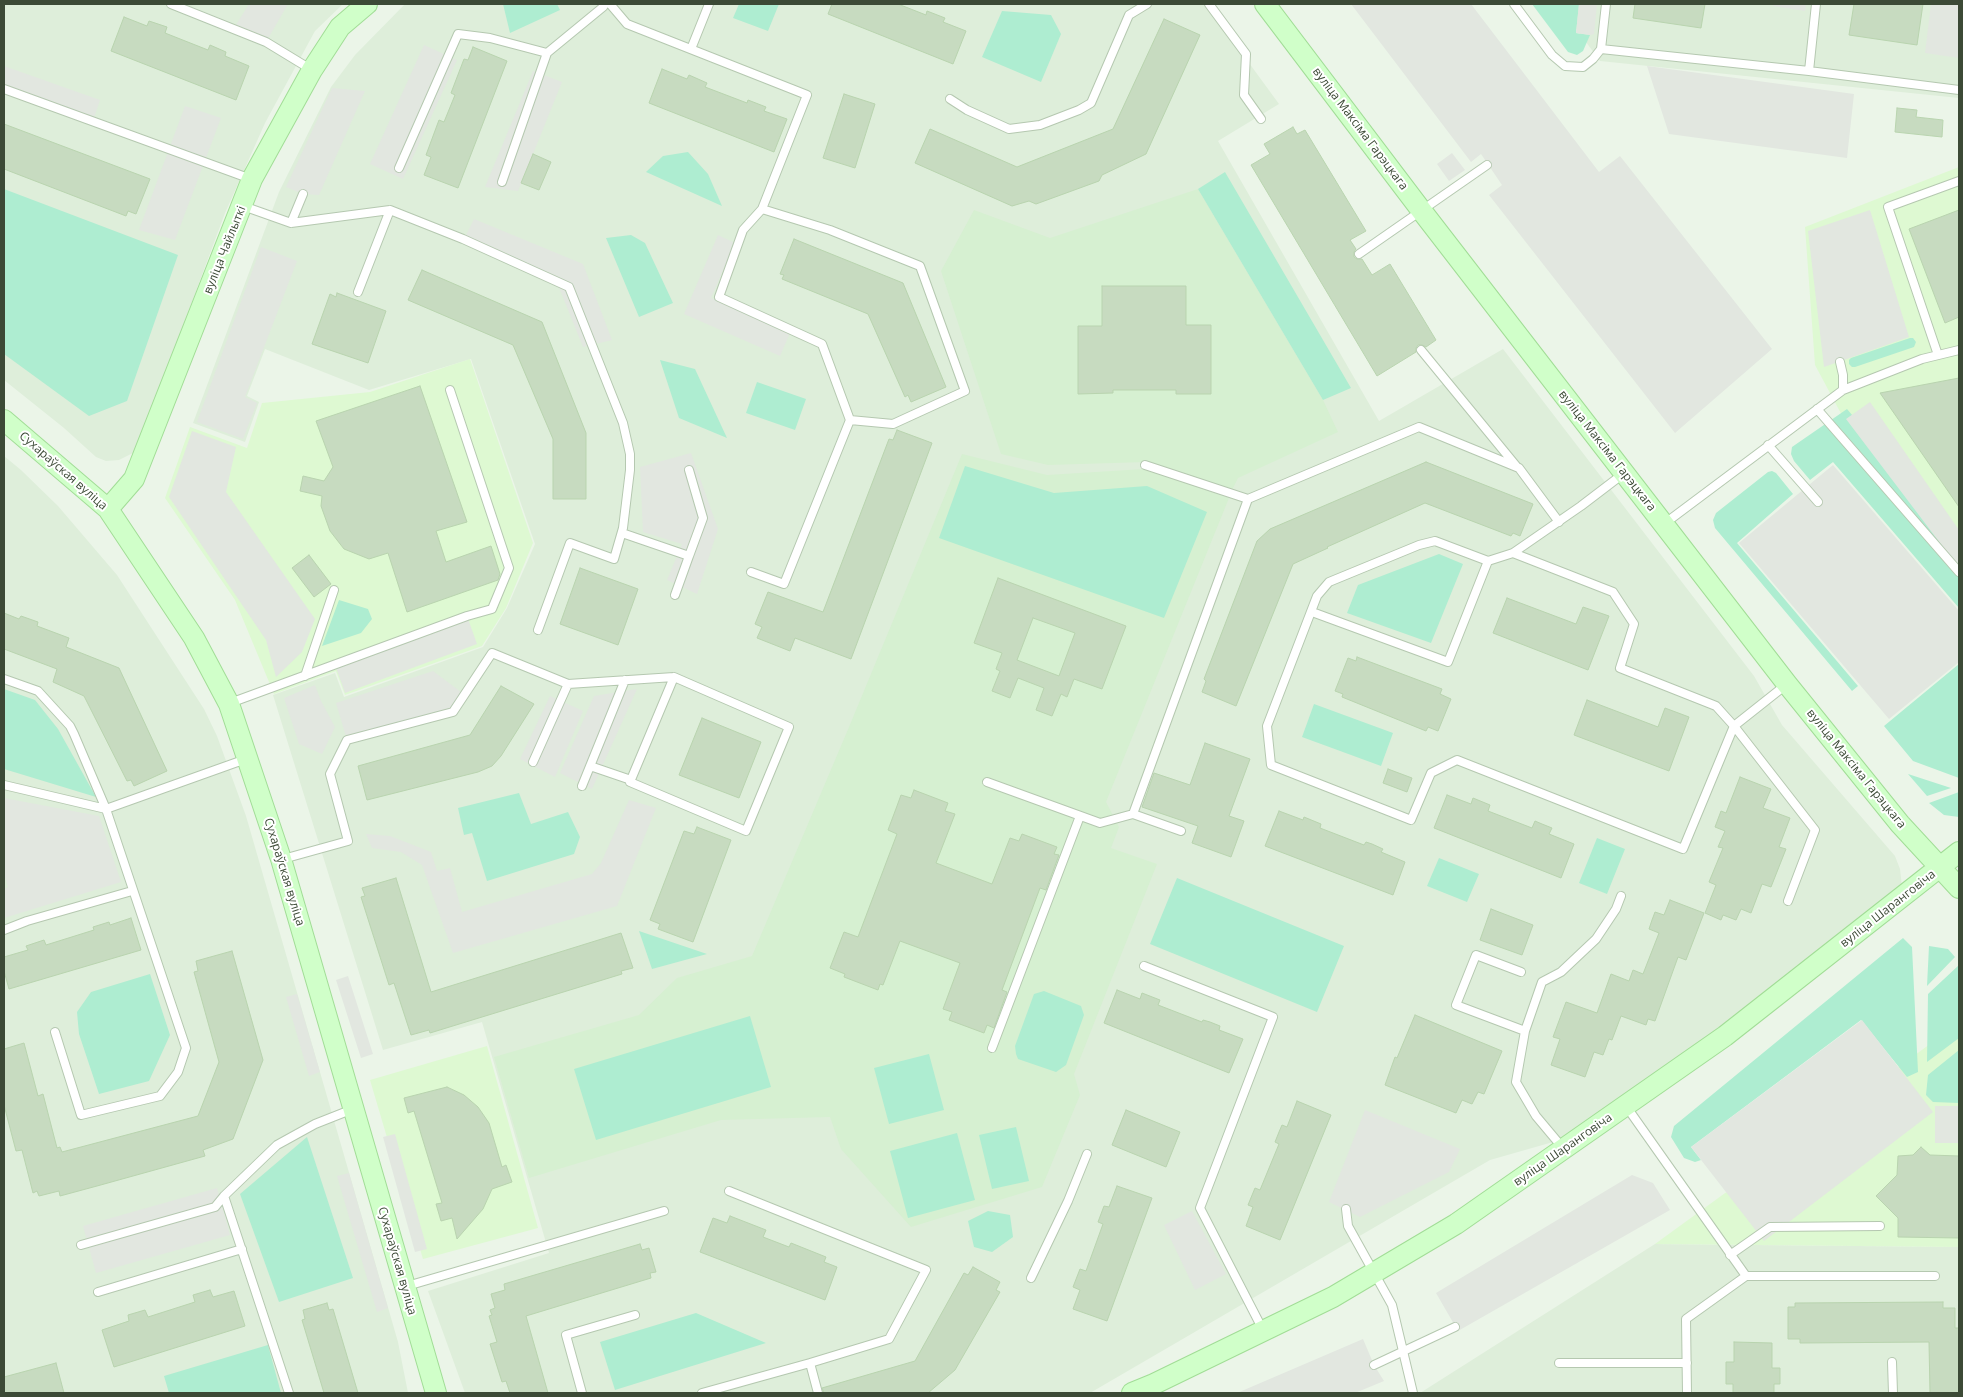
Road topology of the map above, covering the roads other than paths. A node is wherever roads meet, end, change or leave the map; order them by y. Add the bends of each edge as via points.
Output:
1 (171, 4) edge
2 (367, 4) edge
3 (605, 4) edge
4 (610, 4) edge
5 (709, 4) edge
6 (1147, 4) edge
7 (1209, 4) edge
8 (1265, 4) edge
9 (1514, 4) edge
10 (1606, 4) edge
11 (1816, 4) edge
12 (690, 49) junction
13 (1601, 49) junction
14 (547, 53) junction
15 (312, 70) junction
16 (1809, 71) junction
17 (4, 89) edge
18 (1959, 90) edge
19 (950, 99) dead end
20 (1261, 119) dead end
21 (1487, 165) dead end
22 (398, 168) dead end
23 (252, 179) junction
24 (1959, 181) edge
25 (502, 182) dead end
26 (303, 194) dead end
27 (243, 206) junction
28 (762, 209) junction
29 (390, 210) junction
30 (1421, 210) junction
31 (291, 223) junction
32 (1359, 254) dead end
33 (358, 292) dead end
34 (1421, 350) dead end
35 (1959, 350) edge
36 (1938, 356) junction
37 (1840, 362) dead end
38 (450, 390) dead end
39 (1843, 390) junction
40 (1817, 409) junction
41 (4, 420) edge
42 (850, 420) junction
43 (1768, 445) junction
44 (1145, 465) dead end
45 (1518, 468) junction
46 (689, 470) dead end
47 (1624, 473) junction
48 (1248, 499) junction
49 (1818, 502) dead end
50 (108, 509) junction
51 (1559, 522) junction
52 (1664, 524) junction
53 (622, 533) junction
54 (1513, 553) junction
55 (689, 556) junction
56 (1488, 562) junction
57 (751, 572) dead end
58 (1959, 572) edge
59 (334, 590) dead end
60 (674, 595) dead end
61 (1312, 612) junction
62 (538, 630) dead end
63 (305, 676) junction
64 (674, 677) junction
65 (4, 679) edge
66 (625, 680) junction
67 (568, 684) junction
68 (1787, 684) junction
69 (228, 704) junction
70 (1734, 726) junction
71 (248, 758) junction
72 (533, 762) dead end
73 (590, 766) junction
74 (631, 780) junction
75 (987, 782) dead end
76 (4, 785) edge
77 (582, 786) dead end
78 (106, 809) junction
79 (1133, 814) junction
80 (1080, 816) junction
81 (1181, 831) dead end
82 (1959, 852) edge
83 (281, 860) junction
84 (1941, 868) junction
85 (1959, 888) edge
86 (132, 891) junction
87 (1621, 896) dead end
88 (1788, 901) dead end
89 (4, 930) edge
90 (1144, 966) dead end
91 (1521, 972) dead end
92 (1525, 1031) junction
93 (56, 1032) dead end
94 (992, 1048) dead end
95 (1626, 1106) junction
96 (353, 1108) junction
97 (1564, 1149) junction
98 (1086, 1154) dead end
99 (728, 1191) dead end
100 (224, 1196) junction
101 (1346, 1209) dead end
102 (664, 1210) dead end
103 (1880, 1226) dead end
104 (81, 1245) dead end
105 (242, 1250) junction
106 (1730, 1255) junction
107 (1373, 1273) junction
108 (1746, 1276) junction
109 (1935, 1276) dead end
110 (1031, 1278) dead end
111 (405, 1287) junction
112 (98, 1292) dead end
113 (635, 1315) dead end
114 (1455, 1327) dead end
115 (1264, 1331) junction
116 (1403, 1351) junction
117 (1892, 1362) dead end
118 (810, 1363) junction
119 (1559, 1363) dead end
120 (1687, 1363) junction
121 (1374, 1365) dead end
122 (289, 1393) edge
123 (436, 1393) edge
124 (582, 1393) edge
125 (702, 1393) edge
126 (818, 1393) edge
127 (1132, 1393) edge
128 (1413, 1393) edge
129 (1687, 1393) edge
130 (1893, 1393) edge

1 - 15 lane via 266,42
2 - 15 main road, вуліца Чайлыткі via 340,27
3 - 14 lane
4 - 12 lane via 627,24
5 - 12 lane
6 - 19 lane via 1129,15 1091,103 1079,110 1040,125 1008,129
7 - 20 lane via 1246,54 1244,95
8 - 30 main road, вуліца Максіма Гарэцкага
9 - 13 lane via 1564,66 1583,67
10 - 13 lane
11 - 16 lane
12 - 28 lane via 807,96
13 - 16 lane
14 - 22 lane via 490,38 458,34
14 - 25 lane
15 - 23 main road, вуліца Чайлыткі
16 - 18 lane
17 - 23 lane
21 - 30 lane
23 - 27 main road, вуліца Чайлыткі
24 - 36 lane via 1888,208
26 - 31 lane
27 - 31 lane
27 - 50 main road, вуліца Чайлыткі via 134,479
28 - 42 lane via 743,230 719,296 822,344
28 - 42 lane via 830,230 920,266 965,391 893,424
29 - 31 lane
29 - 33 lane
29 - 53 lane via 569,287 609,384 630,454
30 - 32 lane
30 - 47 main road, вуліца Максіма Гарэцкага
34 - 45 lane
35 - 36 lane
36 - 39 lane via 1922,359
37 - 39 lane
38 - 63 lane via 509,568 492,609
39 - 40 lane
40 - 43 lane
40 - 58 lane
41 - 50 main road, Сухараўская вуліца
42 - 57 lane via 784,584
43 - 49 lane
43 - 52 lane
44 - 48 lane
45 - 48 lane via 1419,427
45 - 51 lane
46 - 55 lane via 703,518
47 - 51 lane
47 - 52 main road, вуліца Максіма Гарэцкага
48 - 79 lane
50 - 69 main road, Сухараўская вуліца via 194,638
51 - 54 lane
52 - 68 main road, вуліца Максіма Гарэцкага
53 - 55 lane
53 - 62 lane via 614,559 570,543
54 - 56 lane
54 - 70 lane via 1613,592 1634,624 1620,668 1716,706
55 - 60 lane
56 - 61 lane via 1435,541 1419,545 1329,582 1317,596
56 - 61 lane via 1448,662
59 - 63 lane
61 - 70 lane via 1267,726 1272,765 1411,820 1431,773 1457,760 1683,849
63 - 69 lane
64 - 66 lane
64 - 74 lane
64 - 74 lane via 789,726 746,831
65 - 78 lane via 38,691 70,726
66 - 67 lane
66 - 73 lane
67 - 72 lane
67 - 83 lane via 492,654 453,712 347,740 330,774 348,841
68 - 70 lane
68 - 84 main road, вуліца Максіма Гарэцкага via 1900,824
69 - 71 main road, Сухараўская вуліца
70 - 88 lane via 1815,830
71 - 78 lane
71 - 83 main road, Сухараўская вуліца
73 - 74 lane
73 - 77 lane
75 - 80 lane
76 - 78 lane
78 - 86 lane
79 - 80 lane via 1100,823
79 - 81 lane
80 - 94 lane
82 - 84 main road, вуліца Шаранговіча
83 - 96 main road, Сухараўская вуліца
84 - 85 main road, вуліца Максіма Гарэцкага
84 - 95 main road, вуліца Шаранговіча via 1725,1036
86 - 89 lane
86 - 93 lane via 186,1048 178,1072 160,1096 81,1115
87 - 92 lane via 1596,939 1560,972 1542,982
90 - 115 lane via 1272,1018 1200,1208
91 - 92 lane via 1476,955 1456,1004
92 - 97 lane via 1516,1082 1536,1116
95 - 97 main road, вуліца Шаранговіча
95 - 106 lane
96 - 100 lane via 277,1145
96 - 111 main road, Сухараўская вуліца
97 - 107 main road, вуліца Шаранговіча via 1456,1224
98 - 110 lane via 1064,1210
99 - 118 lane via 926,1270 888,1339
100 - 104 lane via 215,1207
100 - 105 lane
101 - 107 lane via 1348,1226
102 - 111 lane
103 - 106 lane via 1770,1227
105 - 112 lane
105 - 122 lane
106 - 108 lane
107 - 115 main road, вуліца Шаранговіча
107 - 116 lane via 1392,1305
108 - 109 lane
108 - 120 lane via 1686,1319
111 - 123 main road, Сухараўская вуліца
113 - 124 lane via 566,1335
114 - 116 lane
115 - 127 main road, вуліца Шаранговіча
116 - 121 lane
116 - 128 lane
117 - 130 lane
118 - 125 lane
118 - 126 lane
119 - 120 lane
120 - 129 lane

